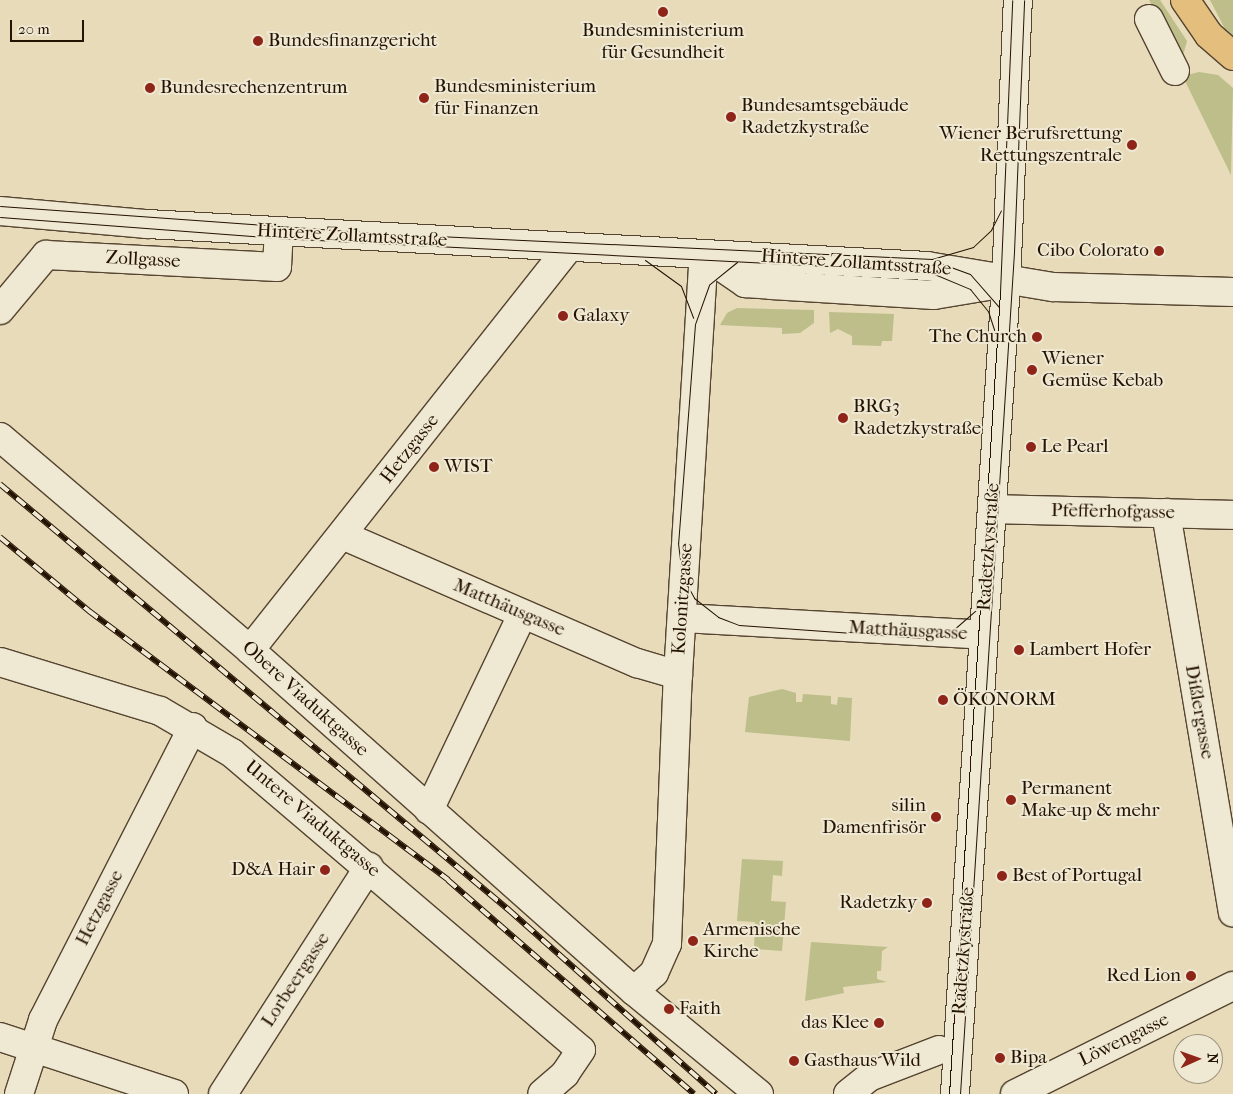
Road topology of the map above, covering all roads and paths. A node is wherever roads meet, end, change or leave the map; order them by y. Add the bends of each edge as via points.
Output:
1 (1018, 0) edge
2 (1185, 0) edge
3 (1149, 19) dead end
4 (1233, 56) edge
5 (1175, 71) dead end
6 (0, 210) edge
7 (279, 232) junction
8 (569, 247) junction
9 (704, 255) junction
10 (1006, 282) junction
11 (1233, 292) edge
12 (0, 310) edge
13 (0, 437) edge
14 (992, 509) junction
15 (1166, 513) junction
16 (1233, 515) edge
17 (342, 535) junction
18 (522, 615) junction
19 (683, 618) junction
20 (984, 635) junction
21 (250, 650) junction
22 (0, 662) edge
23 (678, 675) junction
24 (193, 727) junction
25 (429, 810) junction
26 (369, 867) junction
27 (1233, 912) edge
28 (1233, 986) edge
29 (634, 991) junction
30 (0, 1037) edge
31 (31, 1047) junction
32 (939, 1050) dead end
33 (957, 1093) edge
34 (19, 1094) edge
35 (174, 1094) edge
36 (223, 1094) edge
37 (542, 1094) edge
38 (759, 1094) edge
39 (848, 1094) edge
40 (1015, 1094) edge

1 - 10 street, Radetzkystraße
2 - 4 main road via 1210,35
3 - 5 street
6 - 7 street, Hintere Zollamtsstraße
7 - 8 street, Hintere Zollamtsstraße
7 - 12 street, Zollgasse via 277,266 46,255
8 - 9 street, Hintere Zollamtsstraße
8 - 17 street, Hetzgasse
9 - 10 street, Hintere Zollamtsstraße via 927,266
9 - 19 street, Kolonitzgasse
10 - 11 street, Hintere Zollamtsstraße
10 - 14 street, Radetzkystraße
13 - 21 street, Obere Viaduktgasse
14 - 15 street, Pfefferhofgasse
14 - 20 street, Radetzkystraße
15 - 16 street, Pfefferhofgasse
15 - 27 street, Dißlergasse
17 - 18 street, Matthäusgasse
17 - 21 street, Hetzgasse
18 - 23 street, Matthäusgasse
18 - 25 street
19 - 20 street, Matthäusgasse
19 - 23 street, Kolonitzgasse
20 - 33 street, Radetzkystraße
21 - 25 street, Obere Viaduktgasse
22 - 24 street, Untere Viaduktgasse via 160,711
23 - 29 street, Kolonitzgasse via 667,944 654,973
24 - 26 street, Untere Viaduktgasse via 232,753
24 - 31 street, Hetzgasse
25 - 29 street, Obere Viaduktgasse
26 - 36 street, Lorbeergasse
26 - 37 street, Untere Viaduktgasse via 581,1050 565,1074
28 - 40 street, Löwengasse
29 - 38 street, Obere Viaduktgasse
30 - 31 street
31 - 34 street, Hetzgasse
31 - 35 street
32 - 39 street via 877,1073

